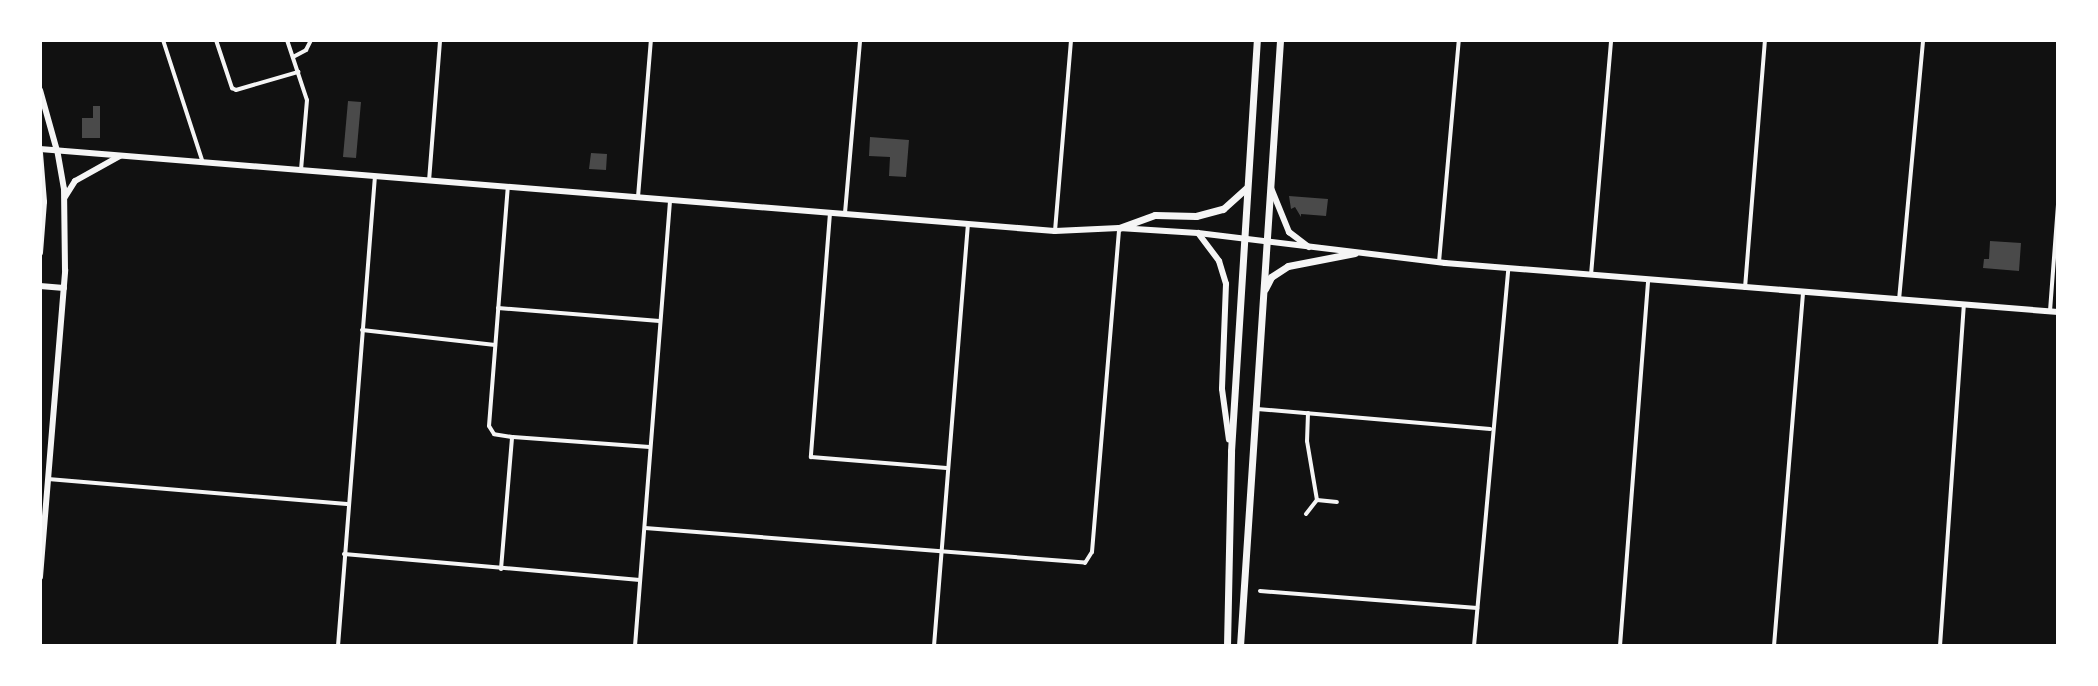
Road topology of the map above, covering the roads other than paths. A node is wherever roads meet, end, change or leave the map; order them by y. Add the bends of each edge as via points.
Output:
1 (163, 40) edge
2 (216, 40) edge
3 (287, 40) edge
4 (311, 40) edge
5 (440, 40) edge
6 (651, 40) edge
7 (860, 40) edge
8 (1071, 40) edge
9 (1257, 40) edge
10 (1280, 40) edge
11 (1459, 40) edge
12 (1611, 40) edge
13 (1765, 40) edge
14 (1923, 40) edge
15 (293, 57) junction
16 (298, 72) junction
17 (40, 90) edge
18 (40, 151) edge
19 (57, 151) junction
20 (120, 156) junction
21 (203, 163) junction
22 (301, 170) junction
23 (375, 176) junction
24 (1269, 180) junction
25 (429, 181) junction
26 (508, 187) junction
27 (1246, 188) junction
28 (65, 197) junction
29 (638, 197) junction
30 (670, 200) junction
31 (2058, 204) edge
32 (830, 213) junction
33 (845, 214) junction
34 (968, 224) junction
35 (1119, 228) junction
36 (1055, 231) junction
37 (1198, 233) junction
38 (1243, 239) junction
39 (1265, 242) junction
40 (1312, 249) junction
41 (40, 253) edge
42 (1355, 253) junction
43 (1439, 262) junction
44 (1508, 269) junction
45 (1591, 275) junction
46 (1648, 280) junction
47 (40, 286) edge
48 (64, 288) junction
49 (1745, 288) junction
50 (1264, 292) junction
51 (1803, 293) junction
52 (1899, 300) junction
53 (1964, 305) junction
54 (498, 308) junction
55 (2054, 311) edge
56 (660, 322) junction
57 (362, 330) junction
58 (495, 345) junction
59 (1257, 409) junction
60 (1308, 413) junction
61 (1491, 429) junction
62 (512, 437) junction
63 (650, 447) junction
64 (1231, 451) junction
65 (948, 469) junction
66 (48, 479) junction
67 (1317, 500) junction
68 (1337, 502) dead end
69 (347, 504) junction
70 (1306, 514) dead end
71 (645, 528) junction
72 (941, 552) junction
73 (344, 554) junction
74 (501, 569) junction
75 (40, 577) edge
76 (641, 580) junction
77 (1260, 591) dead end
78 (1478, 608) junction
79 (337, 644) edge
80 (635, 646) edge
81 (934, 646) edge
82 (1227, 646) edge
83 (1239, 646) edge
84 (1474, 646) edge
85 (1620, 646) edge
86 (1774, 646) edge
87 (1940, 646) edge

1 - 21 street
2 - 16 street via 236,90
3 - 15 street
4 - 15 street
5 - 25 street
6 - 29 street
7 - 33 street
8 - 36 street
9 - 27 highway
10 - 24 highway
11 - 43 street
12 - 45 street
13 - 49 street
14 - 52 street
15 - 16 street
16 - 22 street via 307,100
17 - 19 main road
18 - 19 main road
18 - 41 main road
19 - 20 main road
19 - 28 main road
20 - 21 main road
20 - 28 main road via 75,181
21 - 22 main road
22 - 23 main road
23 - 25 main road
23 - 57 street
24 - 39 highway
24 - 40 main road via 1289,232
25 - 26 main road
26 - 29 main road
26 - 54 street
27 - 35 highway via 1219,210 1196,216 1155,215
27 - 38 highway
28 - 48 main road
29 - 30 main road
30 - 32 main road
30 - 56 street
31 - 55 street
32 - 33 main road
32 - 65 street via 811,457
33 - 34 main road
34 - 36 main road
34 - 65 street
35 - 36 main road
35 - 37 main road
35 - 72 street via 1091,556 1081,564
37 - 38 main road
37 - 64 main road via 1219,261 1226,284 1222,389
38 - 39 main road
38 - 64 highway
39 - 40 main road
39 - 50 highway
40 - 42 main road
42 - 43 main road
42 - 50 highway via 1288,266 1271,277
43 - 44 main road
44 - 45 main road
44 - 61 street
45 - 46 main road
46 - 49 main road
46 - 85 street
47 - 48 main road
48 - 66 main road
49 - 51 main road
50 - 59 highway
51 - 52 main road
51 - 86 street
52 - 53 main road
53 - 55 main road
53 - 87 street
54 - 56 street
54 - 58 street
56 - 63 street
57 - 58 street
57 - 69 street
58 - 62 street via 489,426 494,434
59 - 60 street
59 - 83 highway
60 - 61 street
60 - 67 street
61 - 78 street
62 - 63 street
62 - 74 street
63 - 71 street
64 - 82 highway
65 - 72 street
66 - 69 street
66 - 75 main road
67 - 68 street
67 - 70 street
69 - 73 street
71 - 72 street
71 - 76 street
72 - 81 street
73 - 74 street
73 - 79 street
74 - 76 street
76 - 80 street
77 - 78 street
78 - 84 street

